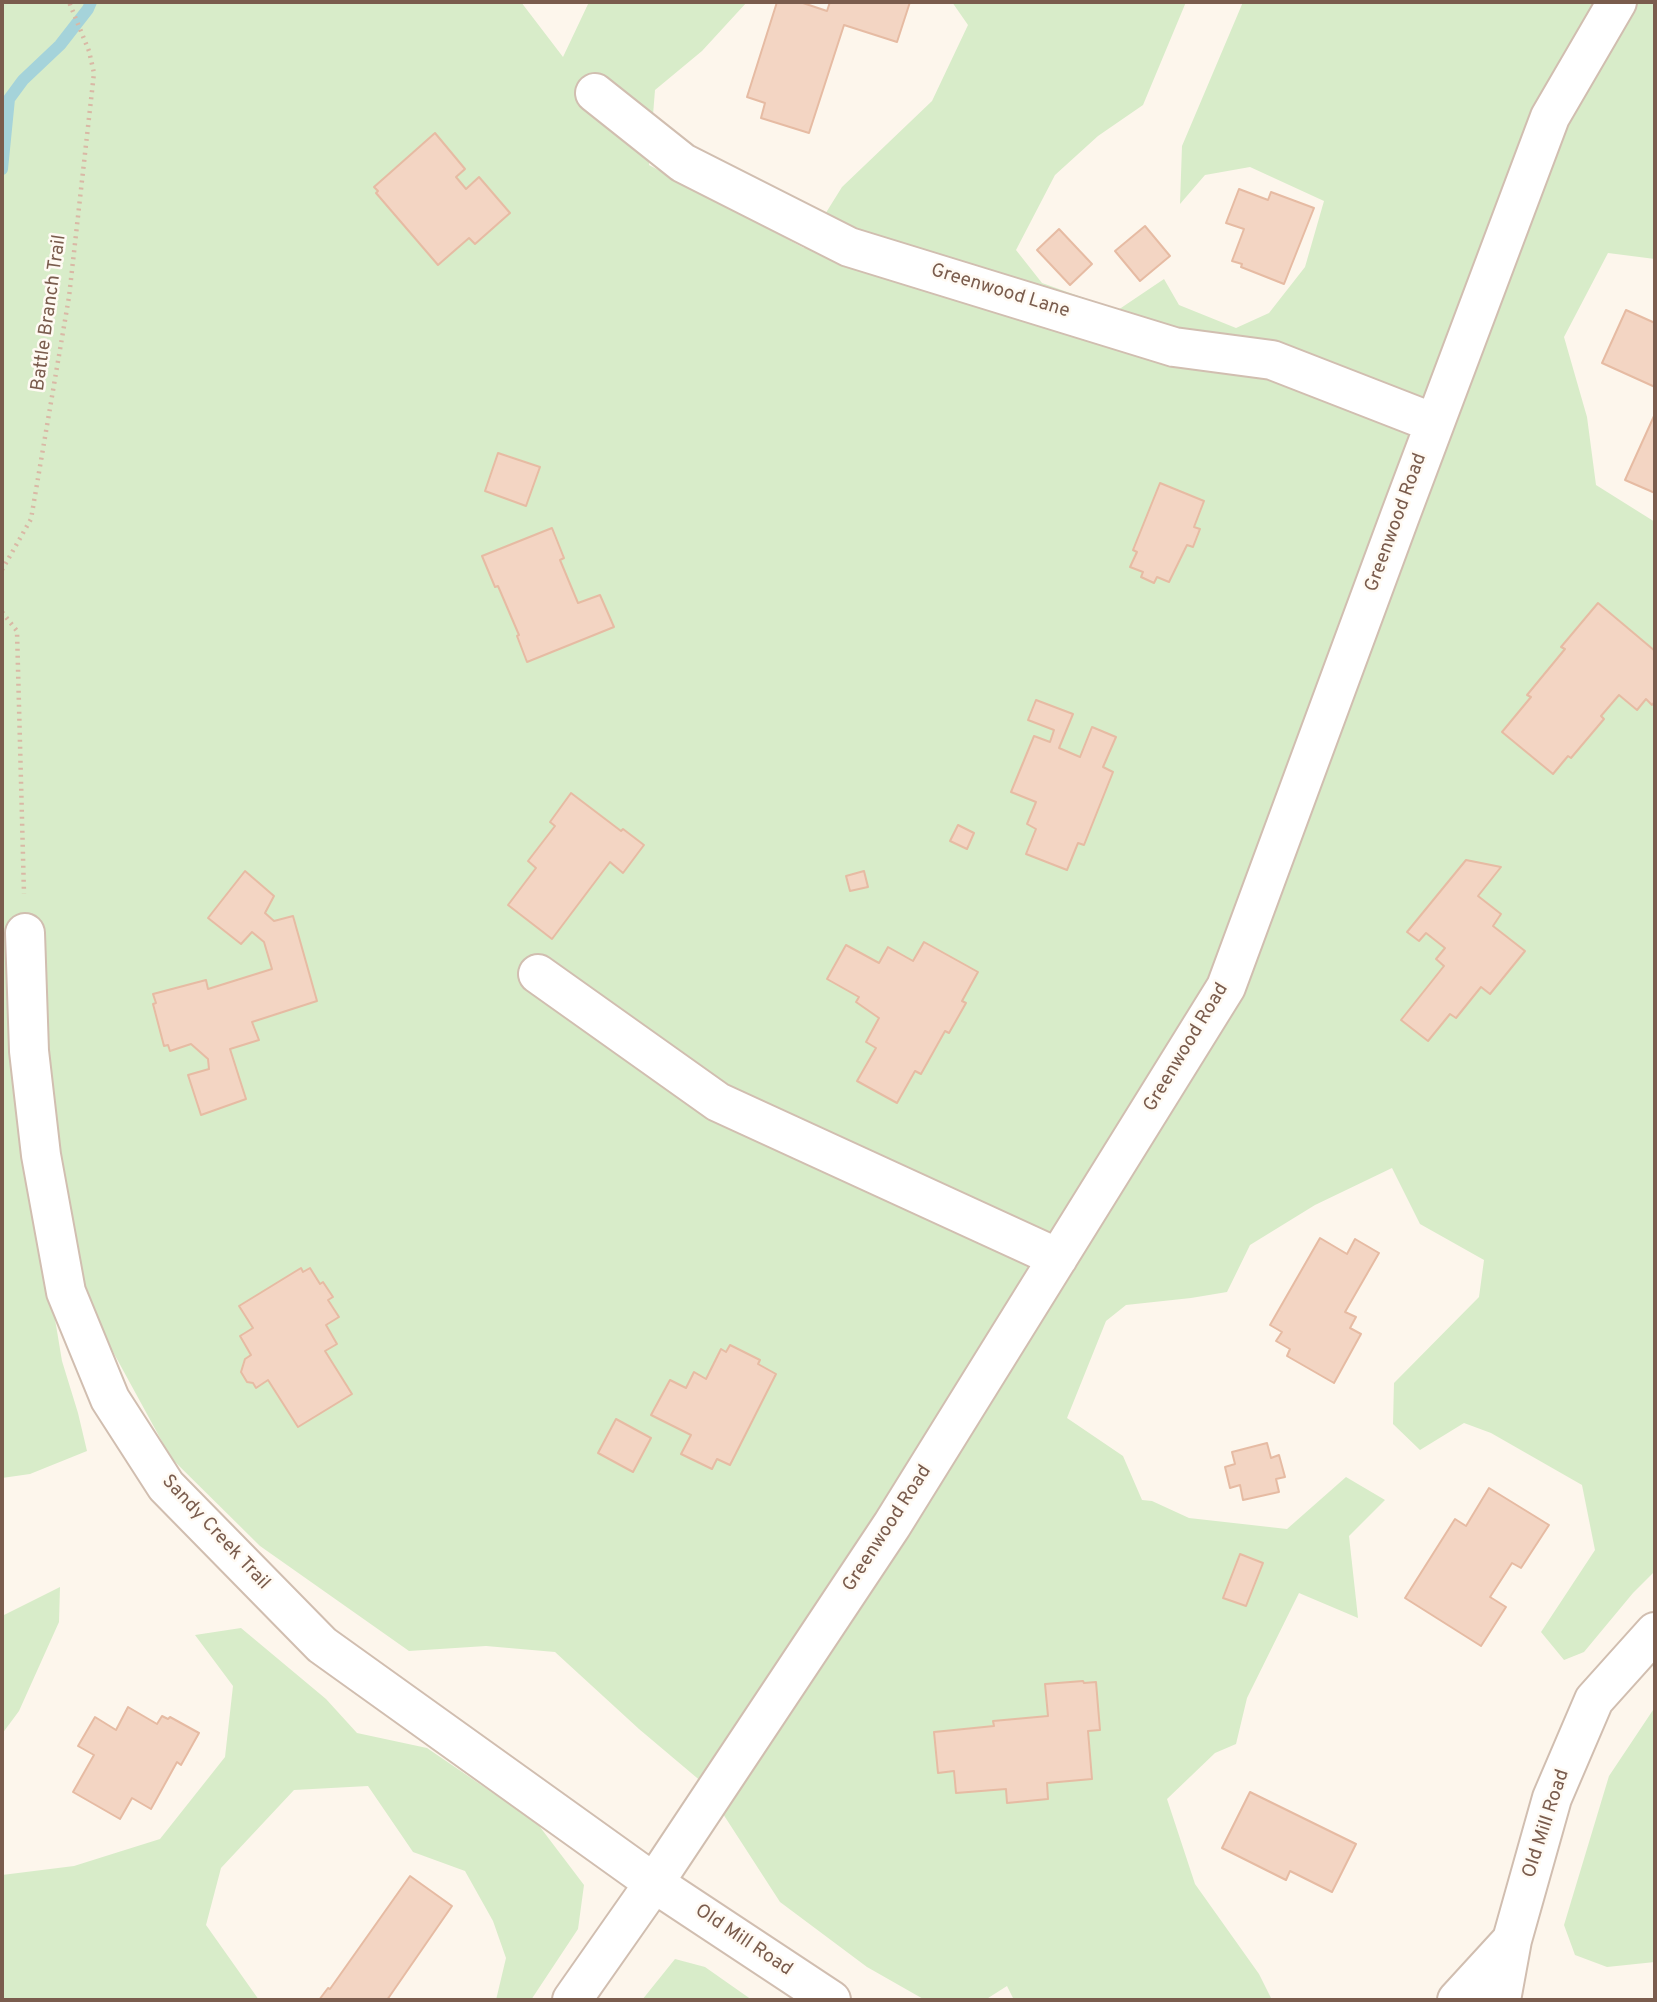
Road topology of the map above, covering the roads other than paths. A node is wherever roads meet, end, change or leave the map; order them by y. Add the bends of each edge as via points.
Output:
1 (1617, 2) edge
2 (595, 93) dead end
3 (1434, 423) junction
4 (24, 933) road end
5 (538, 974) dead end
6 (1058, 1258) junction
7 (1655, 1632) edge
8 (654, 1883) junction
9 (1512, 1940) junction
10 (572, 2000) edge
11 (831, 2000) edge
12 (1457, 2000) edge
13 (1501, 2000) edge

1 - 3 street, Greenwood Road via 1550,117
2 - 3 street, Greenwood Lane via 683,163 849,247 1174,347 1272,360
3 - 6 street, Greenwood Road via 1226,988
4 - 8 street, Sandy Creek Trail via 30,1064 66,1292 110,1399 166,1486 322,1645
5 - 6 street via 718,1102
6 - 8 street, Greenwood Road via 892,1525
7 - 9 street, Old Mill Road via 1594,1700 1552,1798
8 - 10 street, Greenwood Road
8 - 11 street, Old Mill Road
9 - 12 street
9 - 13 street, Old Mill Road

